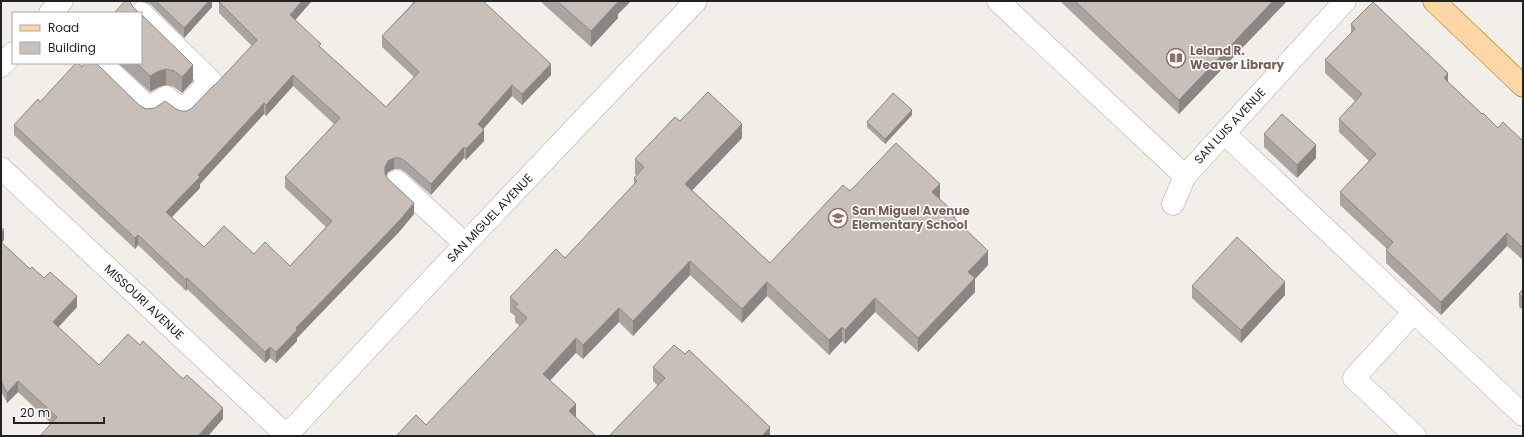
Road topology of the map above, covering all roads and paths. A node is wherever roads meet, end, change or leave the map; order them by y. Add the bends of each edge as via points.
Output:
1 (62, 1) edge
2 (128, 1) edge
3 (696, 1) edge
4 (998, 1) edge
5 (1345, 1) edge
6 (1434, 1) edge
7 (51, 12) edge
8 (140, 12) edge
9 (142, 14) edge
10 (12, 54) edge
11 (102, 64) edge
12 (1, 66) edge
13 (1523, 86) edge
14 (1224, 133) junction
15 (1, 168) edge
16 (1185, 176) junction
17 (397, 181) dead end
18 (1173, 204) dead end
19 (465, 244) junction
20 (1414, 312) junction
21 (1523, 415) edge
22 (286, 436) edge
23 (1415, 436) edge

1 - 7 street
2 - 8 street
3 - 19 street, SAN MIGUEL AVENUE
4 - 16 street
5 - 14 street, SAN LUIS AVENUE
6 - 13 main road
9 - 11 street via 211,81 183,110 166,97 149,108
10 - 12 street
14 - 16 street, SAN LUIS AVENUE
14 - 20 street
15 - 22 street, MISSOURI AVENUE
16 - 18 street, SAN LUIS AVENUE
17 - 19 street
19 - 22 street, SAN MIGUEL AVENUE
20 - 21 street
20 - 23 street via 1354,378

